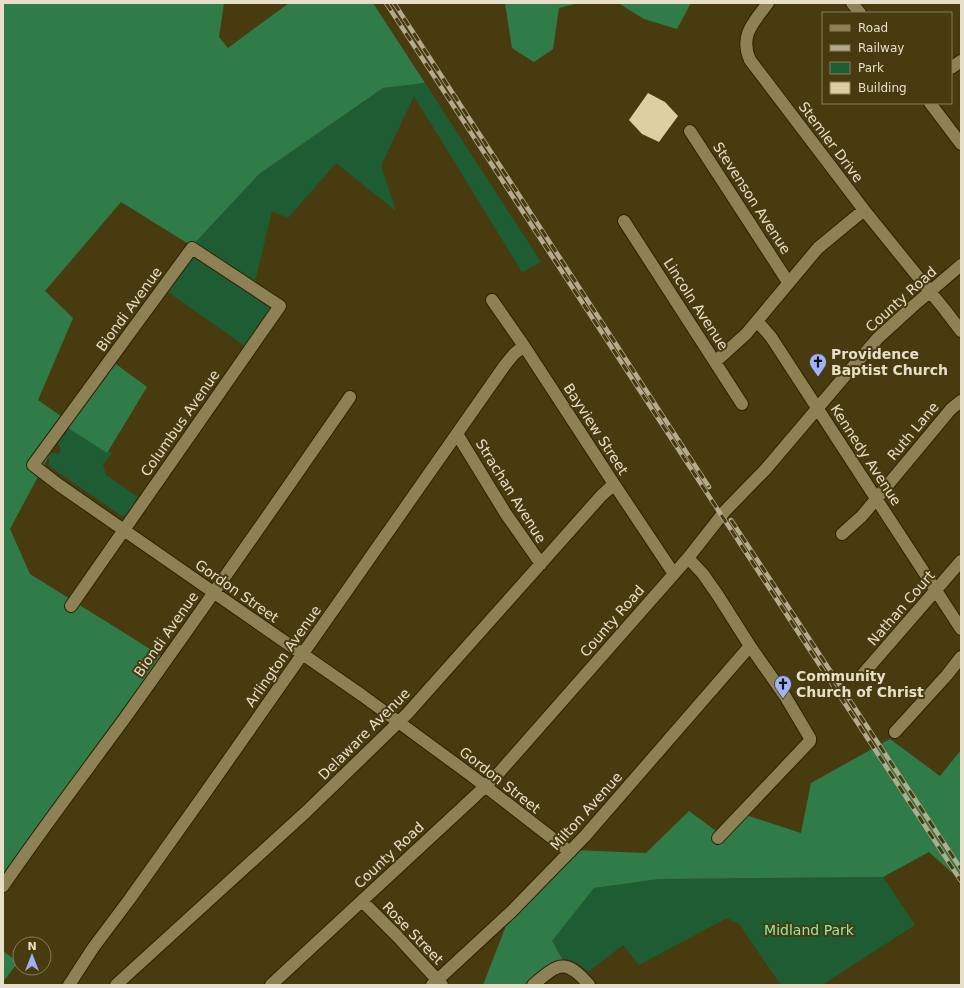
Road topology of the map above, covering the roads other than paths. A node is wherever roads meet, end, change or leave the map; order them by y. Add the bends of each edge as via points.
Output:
1 (768, 3) edge
2 (852, 3) edge
3 (859, 12) edge
4 (961, 61) edge
5 (952, 67) edge
6 (931, 104) edge
7 (690, 131) dead end
8 (961, 144) edge
9 (864, 210) junction
10 (624, 221) dead end
11 (961, 265) edge
12 (231, 273) joint
13 (788, 282) junction
14 (929, 292) junction
15 (492, 300) dead end
16 (757, 321) junction
17 (961, 331) edge
18 (524, 346) junction
19 (716, 362) junction
20 (350, 397) dead end
21 (961, 402) edge
22 (742, 404) dead end
23 (818, 408) junction
24 (457, 434) junction
25 (33, 465) joint
26 (614, 484) junction
27 (876, 499) junction
28 (124, 530) junction
29 (842, 534) dead end
30 (688, 558) junction
31 (961, 561) edge
32 (541, 564) junction
33 (674, 574) junction
34 (936, 590) junction
35 (214, 593) junction
36 (71, 606) dead end
37 (961, 629) edge
38 (750, 646) junction
39 (302, 655) junction
40 (961, 657) edge
41 (863, 674) dead end
42 (399, 723) junction
43 (895, 732) dead end
44 (485, 786) junction
45 (718, 838) dead end
46 (570, 852) junction
47 (3, 886) edge
48 (362, 901) junction
49 (538, 981) edge
50 (437, 983) edge
51 (69, 985) edge
52 (116, 985) edge
53 (271, 985) edge
54 (589, 985) edge

1 - 9 street, Stemler Drive via 746,37 750,60
2 - 3 street
4 - 5 street
6 - 8 street
7 - 13 street, Stevenson Avenue
9 - 13 street via 818,248
9 - 14 street, Stemler Drive
10 - 19 street, Lincoln Avenue
11 - 14 street, County Road
12 - 25 street, Biondi Avenue via 192,248
12 - 28 street, Columbus Avenue via 280,306
13 - 16 street
14 - 17 street, Stemler Drive
14 - 23 street, County Road via 878,338
15 - 18 street, Bayview Street
16 - 19 street
16 - 23 street, Kennedy Avenue via 771,337
18 - 24 street, Arlington Avenue via 505,365
18 - 26 street, Bayview Street
19 - 22 street, Lincoln Avenue
20 - 35 street, Biondi Avenue
21 - 27 street, Ruth Lane via 951,409
23 - 27 street, Kennedy Avenue
23 - 30 street, County Road via 765,470 725,511
24 - 32 street, Strachan Avenue via 506,514
24 - 39 street, Arlington Avenue
25 - 28 street, Gordon Street
26 - 32 street, Delaware Avenue
26 - 33 street, Bayview Street
27 - 29 street, Ruth Lane
27 - 34 street, Kennedy Avenue
28 - 35 street, Gordon Street
28 - 36 street, Columbus Avenue
30 - 33 street, County Road
30 - 38 street via 718,594
31 - 34 street, Nathan Court
32 - 42 street, Delaware Avenue
33 - 44 street, County Road
34 - 37 street, Kennedy Avenue
34 - 41 street, Nathan Court
35 - 39 street, Gordon Street
35 - 47 street, Biondi Avenue
38 - 45 street via 785,696 810,741
38 - 46 street, Milton Avenue
39 - 42 street, Gordon Street
39 - 51 street, Arlington Avenue
40 - 43 street
42 - 44 street, Gordon Street
42 - 52 street, Delaware Avenue via 307,811
44 - 46 street, Gordon Street
44 - 48 street, County Road
46 - 50 street, Milton Avenue via 512,912
48 - 50 street, Rose Street via 397,936
48 - 53 street, County Road
49 - 54 street via 552,969 560,966 569,967 577,972

